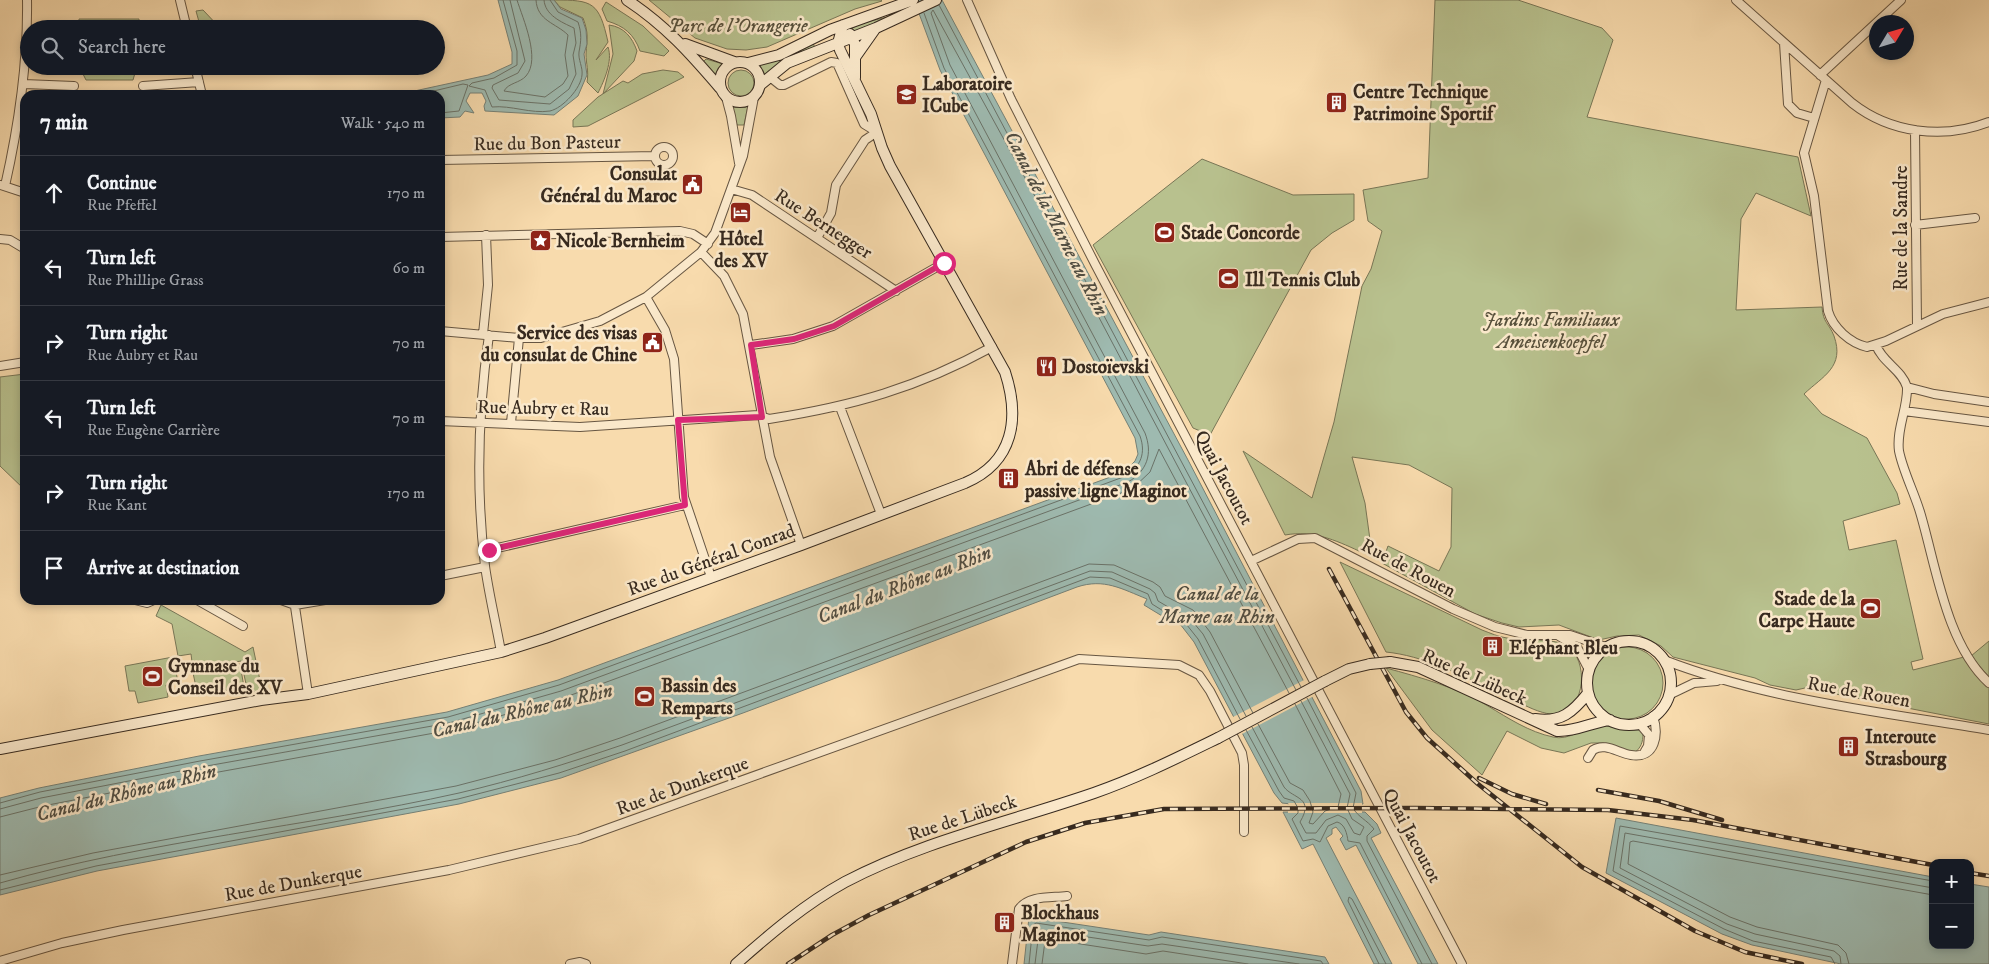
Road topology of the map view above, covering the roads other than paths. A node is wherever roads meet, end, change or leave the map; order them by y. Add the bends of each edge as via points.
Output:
1 (27, 0) edge
2 (180, 0) edge
3 (627, 0) edge
4 (936, 0) edge
5 (968, 0) edge
6 (1736, 0) edge
7 (1901, 0) edge
8 (911, 5) edge
9 (26, 20) edge
10 (185, 20) edge
11 (843, 25) junction
12 (876, 28) junction
13 (853, 37) junction
14 (681, 42) junction
15 (1784, 42) junction
16 (838, 43) junction
17 (855, 60) junction
18 (734, 62) junction
19 (748, 63) junction
20 (24, 75) edge
21 (197, 75) edge
22 (770, 77) junction
23 (855, 78) junction
24 (1823, 78) junction
25 (199, 82) junction
26 (24, 84) junction
27 (760, 85) junction
28 (74, 86) dead end
29 (143, 86) dead end
30 (720, 88) junction
31 (23, 90) edge
32 (201, 90) edge
33 (726, 97) junction
34 (754, 97) junction
35 (20, 112) edge
36 (1814, 118) junction
37 (1989, 122) edge
38 (1915, 130) junction
39 (877, 132) junction
40 (655, 156) dead end
41 (445, 160) edge
42 (739, 163) junction
43 (2, 185) edge
44 (731, 189) junction
45 (20, 191) edge
46 (1975, 218) dead end
47 (1915, 226) junction
48 (486, 235) junction
49 (445, 237) edge
50 (816, 238) junction
51 (0, 239) edge
52 (708, 244) junction
53 (20, 246) edge
54 (701, 252) junction
55 (944, 263) junction
56 (896, 291) junction
57 (646, 297) junction
58 (1989, 302) edge
59 (1918, 326) junction
60 (445, 331) edge
61 (486, 335) junction
62 (519, 338) junction
63 (751, 345) junction
64 (1876, 345) junction
65 (992, 347) junction
66 (20, 363) edge
67 (0, 366) edge
68 (1907, 387) junction
69 (1989, 402) edge
70 (840, 406) junction
71 (1904, 412) junction
72 (762, 417) junction
73 (678, 420) junction
74 (445, 421) edge
75 (480, 422) junction
76 (1989, 422) edge
77 (511, 423) junction
78 (685, 505) junction
79 (881, 514) junction
80 (801, 546) junction
81 (484, 551) junction
82 (1251, 561) junction
83 (485, 567) junction
84 (445, 575) edge
85 (711, 577) junction
86 (206, 605) edge
87 (294, 605) edge
88 (243, 626) dead end
89 (1555, 634) junction
90 (1606, 647) junction
91 (501, 652) junction
92 (1664, 660) junction
93 (1589, 670) junction
94 (1724, 681) junction
95 (1989, 683) edge
96 (1588, 693) junction
97 (308, 694) junction
98 (1669, 694) junction
99 (1653, 716) junction
100 (1522, 717) junction
101 (1611, 720) junction
102 (1639, 723) junction
103 (1989, 730) edge
104 (0, 749) edge
105 (1644, 753) junction
106 (1588, 758) dead end
107 (1244, 832) dead end
108 (1067, 896) dead end
109 (0, 961) edge
110 (570, 964) edge
111 (586, 964) edge
112 (736, 964) edge
113 (1012, 964) edge
114 (1462, 964) edge

1 - 9 street
2 - 10 street
3 - 14 main road
4 - 8 main road
5 - 82 street, Quai Jacoutot via 1011,99
6 - 15 street
7 - 24 street
8 - 11 main road
8 - 12 main road
11 - 13 main road
11 - 16 main road
11 - 19 main road via 778,55
12 - 13 main road
12 - 17 main road
13 - 16 main road
13 - 17 main road
14 - 18 main road
14 - 30 main road
15 - 24 street
15 - 36 street via 1788,104 1797,113
16 - 22 main road via 787,63
16 - 23 main road, Rue du Général Conrad via 848,70
17 - 23 main road
18 - 19 main road
18 - 30 main road via 726,66 720,76
19 - 27 main road via 760,77
20 - 26 street
21 - 25 street
22 - 27 main road
22 - 39 street via 780,85 831,62 837,63 864,124
23 - 39 main road, Rue du Général Conrad
24 - 36 street
24 - 38 street via 1867,114
25 - 29 street
25 - 32 street
26 - 28 street
26 - 31 street
27 - 34 main road
30 - 33 main road
33 - 34 main road via 744,103
33 - 42 street
34 - 42 street
35 - 43 street
36 - 64 street via 1805,146 1805,160 1814,196 1830,316 1855,342 1867,347
37 - 38 street via 1953,131
38 - 47 street, Rue de la Sandre
39 - 50 street via 865,140 836,185 831,213
39 - 55 main road, Rue du Général Conrad via 890,166
40 - 41 street, Rue du Bon Pasteur
42 - 44 street
43 - 45 street
44 - 50 street, Rue Bernegger via 752,195
44 - 52 street
46 - 47 street
47 - 59 street, Rue de la Sandre
48 - 49 street
48 - 52 street via 680,231 693,234
48 - 61 street
50 - 56 street, Rue Bernegger
51 - 53 street
52 - 54 street
54 - 57 street
54 - 63 street via 724,276 734,294
55 - 56 street
55 - 65 main road, Rue du Général Conrad
56 - 63 street via 834,326 794,339
57 - 62 street via 616,315 586,326 541,338
57 - 73 street via 665,330 674,359
58 - 59 street via 1943,314
59 - 64 street
60 - 61 street
61 - 62 street
61 - 75 street
62 - 77 street
63 - 72 street
64 - 68 street
65 - 70 street, Rue Aubry et Rau via 906,388
65 - 79 main road, Rue du Général Conrad via 1005,372 1013,407 1010,436 1000,457 976,478
66 - 67 street
68 - 69 street
68 - 71 street
70 - 72 street, Rue Aubry et Rau via 769,419
70 - 79 street
71 - 76 street
71 - 95 street via 1898,437 1900,452 1948,611 1968,657
72 - 73 street, Rue Aubry et Rau
72 - 80 street via 770,458
73 - 77 street, Rue Aubry et Rau via 580,427
73 - 78 street
74 - 75 street, Rue Aubry et Rau
75 - 77 street, Rue Aubry et Rau
75 - 81 street
78 - 81 street
78 - 85 street
79 - 80 main road, Rue du Général Conrad
80 - 85 main road, Rue du Général Conrad
81 - 83 street
82 - 89 street, Rue de Rouen via 1298,539 1315,538 1495,627 1527,635
82 - 114 street, Quai Jacoutot
83 - 84 street
83 - 91 street
85 - 91 main road, Rue du Général Conrad
86 - 88 street
87 - 97 street
89 - 90 street, Rue de Rouen via 1570,635
89 - 93 street via 1577,647
90 - 92 main road via 1620,642 1637,642 1654,649
90 - 93 main road
91 - 97 main road, Rue du Général Conrad
92 - 94 street, Rue de Rouen
92 - 98 main road via 1670,676
93 - 96 main road
94 - 98 street, Rue de Rouen via 1694,683
94 - 103 street, Rue de Rouen
96 - 100 main road via 1574,710 1561,718 1541,720
96 - 101 main road via 1597,710
97 - 104 main road, Rue du Général Conrad
98 - 99 main road
99 - 102 main road
99 - 105 street via 1656,744
100 - 101 main road, Rue de Lübeck via 1557,731 1570,731
100 - 112 main road, Rue de Lübeck, bridge via 1418,667 1390,662 1349,669 1218,738 1129,780 925,847 874,868 820,897
101 - 102 main road via 1623,724
102 - 105 street via 1649,735
105 - 106 street via 1634,756 1601,747 1593,750
107 - 109 street, Rue de Dunkerque via 1242,753 1199,675 1179,665 1079,659 579,840 449,870 97,935
108 - 113 street via 1032,899 1023,903 1019,909
110 - 111 street

